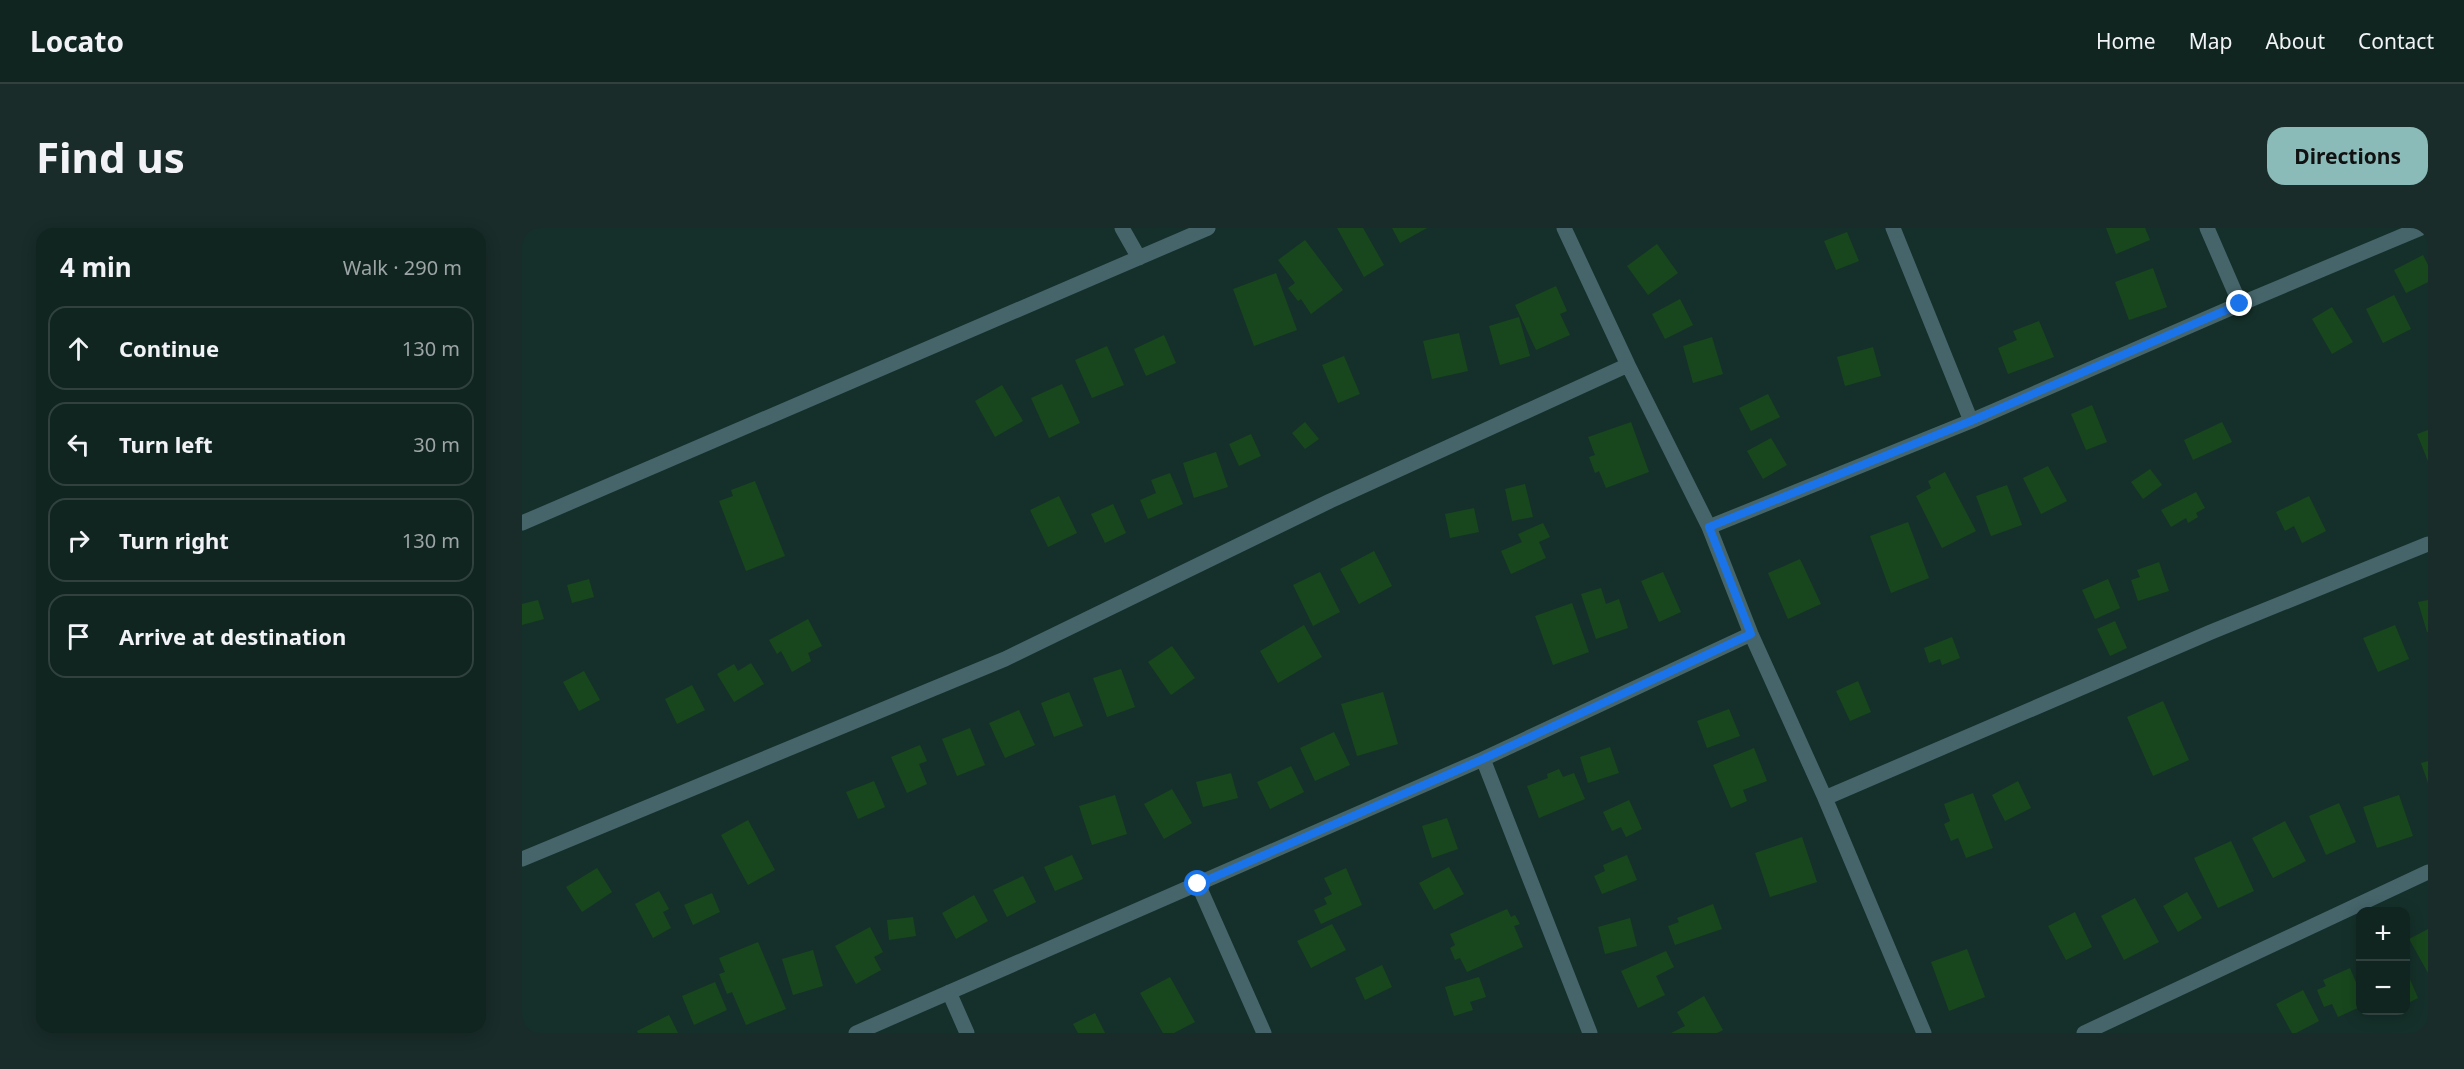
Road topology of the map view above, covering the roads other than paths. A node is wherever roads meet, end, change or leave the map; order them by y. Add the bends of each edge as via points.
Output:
1 (1122, 228) edge
2 (1208, 228) edge
3 (1564, 228) edge
4 (1893, 228) edge
5 (2207, 228) edge
6 (2421, 228) edge
7 (1139, 258) junction
8 (2240, 304) junction
9 (1628, 365) junction
10 (1971, 421) junction
11 (522, 523) edge
12 (1709, 527) junction
13 (2428, 544) edge
14 (1751, 634) junction
15 (1483, 759) junction
16 (1825, 798) junction
17 (522, 860) edge
18 (2428, 872) edge
19 (1198, 884) junction
20 (950, 993) junction
21 (856, 1033) edge
22 (967, 1033) edge
23 (1264, 1033) edge
24 (1590, 1033) edge
25 (1924, 1033) edge
26 (2084, 1033) edge

1 - 7 street
2 - 7 street
3 - 9 street
4 - 10 street
5 - 8 street
6 - 8 street
7 - 11 street
8 - 10 street
9 - 12 street
9 - 17 street via 1330,501 1005,659
10 - 12 street
12 - 14 street
13 - 16 street via 2211,632
14 - 15 street
14 - 16 street
15 - 19 street
15 - 24 street
16 - 25 street
18 - 26 street
19 - 20 street
19 - 23 street
20 - 21 street
20 - 22 street

